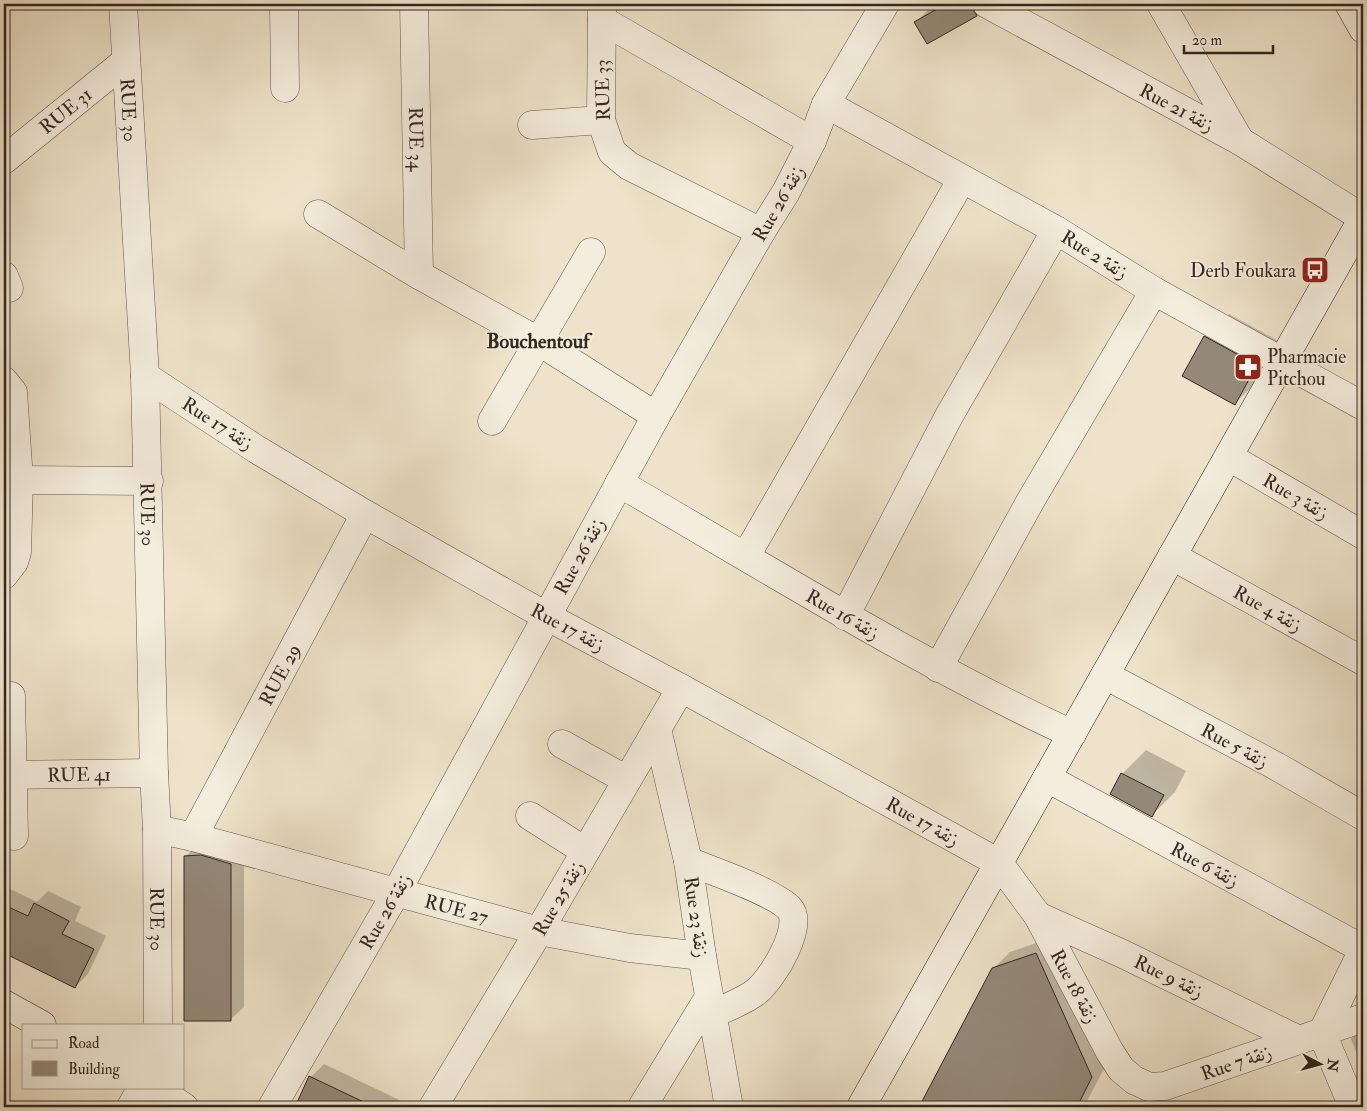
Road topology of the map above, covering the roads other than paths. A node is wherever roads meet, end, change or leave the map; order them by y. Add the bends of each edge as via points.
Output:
1 (123, 4) edge
2 (284, 4) edge
3 (414, 4) edge
4 (885, 4) edge
5 (987, 4) edge
6 (1161, 4) edge
7 (1349, 4) edge
8 (602, 12) edge
9 (1363, 29) edge
10 (126, 61) junction
11 (285, 88) dead end
12 (826, 104) junction
13 (601, 120) junction
14 (532, 124) dead end
15 (812, 141) junction
16 (1240, 141) junction
17 (4, 160) edge
18 (962, 179) junction
19 (318, 214) dead end
20 (1363, 218) edge
21 (1056, 230) junction
22 (761, 232) junction
23 (590, 252) dead end
24 (420, 275) junction
25 (1154, 291) junction
26 (538, 341) junction
27 (1283, 361) junction
28 (146, 376) junction
29 (4, 382) edge
30 (1363, 406) edge
31 (656, 416) junction
32 (492, 422) dead end
33 (1229, 456) junction
34 (19, 480) junction
35 (149, 481) junction
36 (619, 483) junction
37 (365, 514) junction
38 (1363, 535) edge
39 (746, 556) junction
40 (1172, 556) junction
41 (4, 575) edge
42 (546, 616) junction
43 (845, 616) junction
44 (1363, 661) edge
45 (938, 668) junction
46 (1105, 675) junction
47 (681, 688) junction
48 (11, 696) dead end
49 (657, 729) junction
50 (1072, 734) junction
51 (562, 744) dead end
52 (154, 773) junction
53 (8, 775) edge
54 (1047, 778) junction
55 (627, 780) junction
56 (530, 816) dead end
57 (1363, 816) edge
58 (157, 829) junction
59 (14, 836) dead end
60 (193, 836) junction
61 (585, 851) junction
62 (688, 861) junction
63 (999, 863) junction
64 (397, 891) junction
65 (1038, 916) junction
66 (539, 931) junction
67 (1363, 949) edge
68 (702, 956) junction
69 (4, 1004) edge
70 (711, 1005) junction
71 (1363, 1018) edge
72 (40, 1024) edge
73 (158, 1024) edge
74 (1310, 1036) junction
75 (1165, 1086) joint
76 (141, 1088) edge
77 (156, 1088) edge
78 (131, 1107) edge
79 (184, 1107) edge
80 (272, 1107) edge
81 (433, 1107) edge
82 (642, 1107) edge
83 (729, 1107) edge
84 (861, 1107) edge
85 (1353, 1107) edge

1 - 10 street, RUE 30
2 - 11 street
3 - 24 street, RUE 34
4 - 12 street, Rue 26 زنقة
5 - 16 street, Rue 21 زنقة
6 - 16 street
7 - 9 street
8 - 13 street, RUE 33
8 - 15 street
10 - 17 street, RUE 31
10 - 28 street, RUE 30
12 - 15 street, Rue 26 زنقة
12 - 18 street, Rue 2 زنقة
13 - 14 street
13 - 22 street, RUE 33 via 612,152 629,166
15 - 22 street, Rue 26 زنقة
16 - 20 street, Rue 21 زنقة
18 - 21 street, Rue 2 زنقة
18 - 39 street
19 - 24 street
20 - 27 street
21 - 25 street, Rue 2 زنقة
21 - 43 street via 949,416
22 - 31 street, Rue 26 زنقة
23 - 26 street
24 - 26 street
25 - 27 street, Rue 2 زنقة
25 - 45 street via 1031,500
26 - 31 street
26 - 32 street
27 - 30 street, Rue 2 زنقة
27 - 33 street
28 - 35 street, RUE 30
28 - 37 street, Rue 17 زنقة
29 - 34 street via 13,392
31 - 36 street, Rue 26 زنقة
33 - 38 street, Rue 3 زنقة
33 - 40 street
34 - 35 street
34 - 41 street via 17,552
35 - 52 street, RUE 30
36 - 39 street, Rue 16 زنقة
36 - 42 street, Rue 26 زنقة
37 - 42 street, Rue 17 زنقة
37 - 60 street, RUE 29
39 - 43 street, Rue 16 زنقة
40 - 44 street, Rue 4 زنقة
40 - 46 street
42 - 47 street, Rue 17 زنقة
42 - 64 street, Rue 26 زنقة
43 - 45 street, Rue 16 زنقة
45 - 50 street, Rue 16 زنقة via 997,700
46 - 50 street
46 - 57 street, Rue 5 زنقة
47 - 49 street, Rue 25 زنقة
47 - 63 street, Rue 17 زنقة
48 - 53 street
49 - 55 street, Rue 25 زنقة
49 - 62 street, Rue 23 زنقة
50 - 54 street
51 - 55 street
52 - 53 street, RUE 41
52 - 58 street, RUE 30
53 - 59 street
54 - 63 street
54 - 67 street, Rue 6 زنقة
55 - 61 street, Rue 25 زنقة
56 - 61 street
58 - 60 street, RUE 27
58 - 73 street, RUE 30
60 - 64 street, RUE 27
61 - 66 street, Rue 25 زنقة
62 - 68 street, Rue 23 زنقة
62 - 70 street via 776,898 793,913 795,924 793,936 763,986 745,999
63 - 65 street, Rue 18 زنقة
63 - 84 street
64 - 66 street, RUE 27
64 - 80 street, Rue 26 زنقة
65 - 74 street, Rue 9 زنقة
65 - 75 street, Rue 18 زنقة via 1121,1069 1141,1084
66 - 68 street, RUE 27 via 630,948
66 - 81 street, Rue 25 زنقة
67 - 74 street
68 - 70 street, Rue 23 زنقة
69 - 72 street
70 - 82 street
70 - 83 street, Rue 23 زنقة
71 - 74 street, Rue 7 زنقة
74 - 75 street, Rue 7 زنقة
74 - 85 street
76 - 78 street
77 - 79 street

